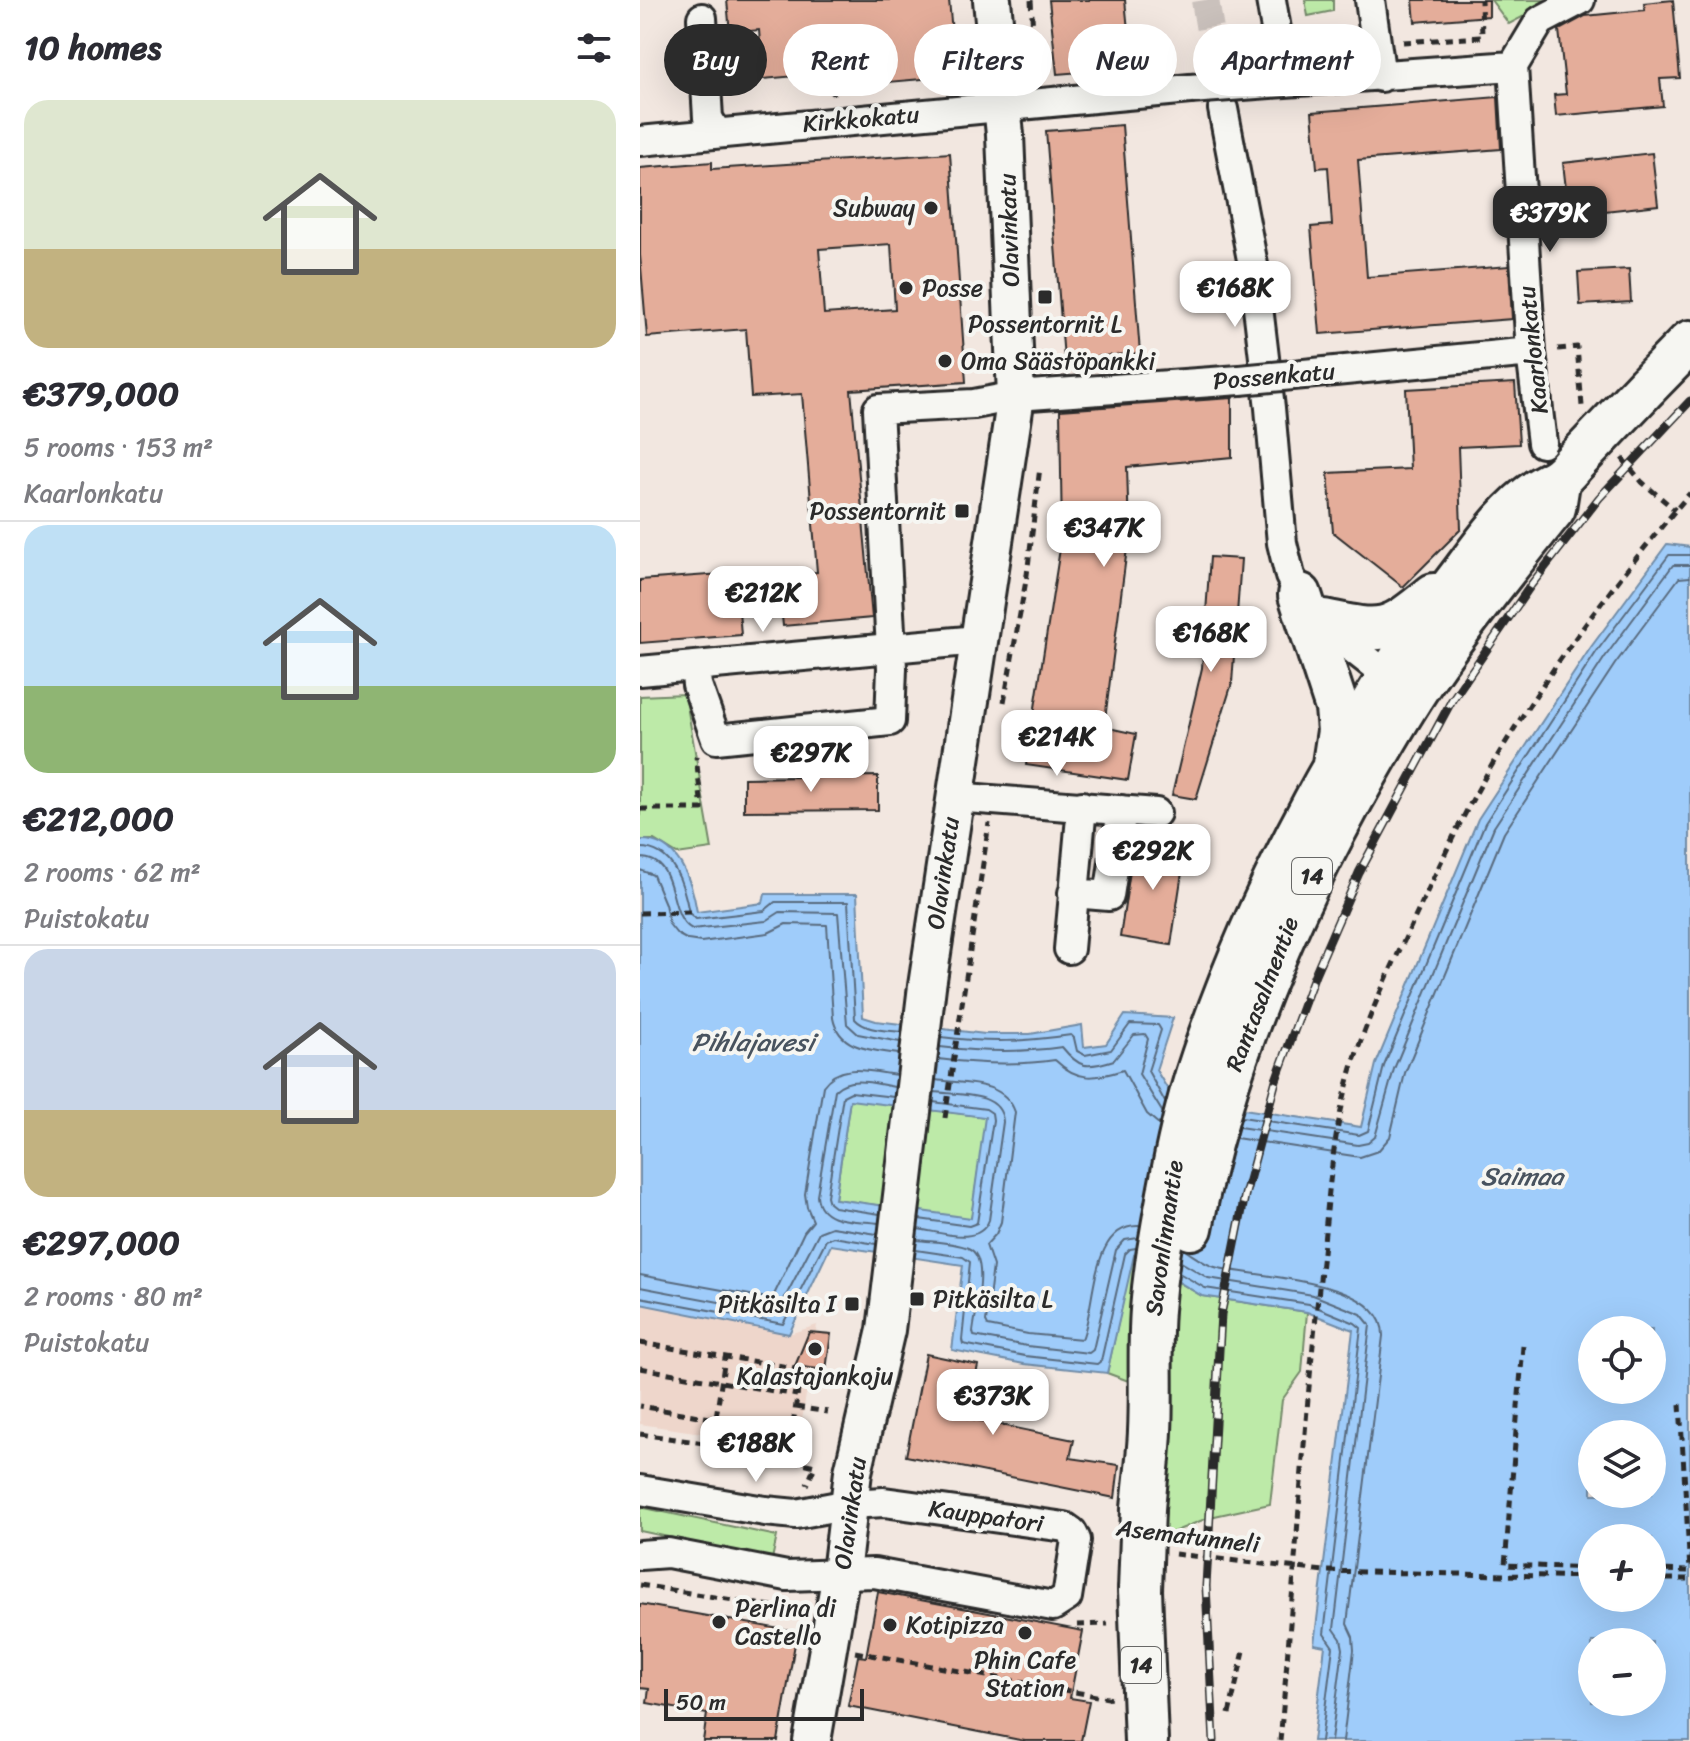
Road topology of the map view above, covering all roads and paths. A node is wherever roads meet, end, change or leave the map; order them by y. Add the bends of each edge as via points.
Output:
1 (992, 0) edge
2 (1271, 0) edge
3 (1370, 0) edge
4 (1481, 0) edge
5 (1580, 0) edge
6 (702, 18) dead end
7 (1275, 24) edge
8 (1373, 24) edge
9 (1399, 43) dead end
10 (1513, 66) junction
11 (1381, 77) edge
12 (1193, 89) edge
13 (833, 96) edge
14 (1001, 106) junction
15 (834, 108) dead end
16 (1223, 109) tunnel mouth
17 (716, 132) junction
18 (640, 141) edge
19 (1690, 342) edge
20 (1577, 347) dead end
21 (1531, 352) junction
22 (1016, 396) junction
23 (1583, 412) dead end
24 (1612, 447) dead end
25 (1041, 455) dead end
26 (1557, 463) junction
27 (1690, 493) edge
28 (1675, 510) junction
29 (1463, 572) junction
30 (1312, 608) junction
31 (978, 640) junction
32 (890, 648) junction
33 (695, 667) junction
34 (640, 671) edge
35 (1401, 686) junction
36 (1002, 712) dead end
37 (695, 748) dead end
38 (1334, 766) junction
39 (954, 797) junction
40 (992, 799) junction
41 (1082, 806) junction
42 (640, 809) edge
43 (1122, 810) junction
44 (1156, 813) dead end
45 (1073, 893) junction
46 (696, 912) dead end
47 (640, 913) edge
48 (1069, 949) dead end
49 (962, 1010) dead end
50 (1217, 1062) junction
51 (640, 1343) edge
52 (1523, 1346) dead end
53 (725, 1358) junction
54 (640, 1368) edge
55 (721, 1382) junction
56 (797, 1395) junction
57 (1680, 1404) dead end
58 (640, 1406) edge
59 (796, 1407) junction
60 (828, 1412) dead end
61 (716, 1419) junction
62 (640, 1434) edge
63 (712, 1444) junction
64 (815, 1466) dead end
65 (640, 1490) edge
66 (849, 1504) junction
67 (1165, 1552) dead end
68 (640, 1555) edge
69 (1578, 1568) edge
70 (1296, 1569) junction
71 (1666, 1570) edge
72 (1690, 1571) edge
73 (841, 1573) junction
74 (1578, 1577) edge
75 (1666, 1579) edge
76 (1690, 1579) edge
77 (640, 1585) edge
78 (795, 1610) dead end
79 (1079, 1611) dead end
80 (1062, 1622) dead end
81 (1113, 1624) dead end
82 (1077, 1625) junction
83 (853, 1651) dead end
84 (1244, 1651) dead end
85 (1122, 1700) dead end
86 (1229, 1714) dead end
87 (812, 1741) edge
88 (1146, 1741) edge
89 (1280, 1741) edge

1 - 14 main road, Olavinkatu
2 - 7 street
3 - 8 street
4 - 9 path via 1482,37
5 - 10 street via 1540,21
6 - 17 street via 708,118
10 - 11 street, Kirkkokatu
10 - 21 street, Kaarlonkatu
12 - 14 street, Kirkkokatu, bridge
13 - 15 path
14 - 17 street, Kirkkokatu
14 - 22 main road, Olavinkatu
16 - 30 street via 1260,319 1282,543 1290,576
17 - 18 street, Kirkkokatu
19 - 26 highway, Rantasalmentie / 14, bridge
20 - 23 path
21 - 22 street, Possenkatu, bridge
21 - 26 street, Kaarlonkatu
22 - 31 main road, Olavinkatu
22 - 32 street, Possenkatu via 974,404 878,409
24 - 28 path
25 - 36 path via 1027,575
26 - 29 highway, Rantasalmentie / 14 via 1539,490 1506,518
26 - 35 highway, Rantasalmentie / 14 via 1554,508
27 - 28 path
28 - 70 path via 1637,554 1498,754 1376,1001 1338,1126 1315,1318
29 - 30 highway via 1390,627 1365,630
29 - 35 highway, Rantasalmentie / 14
30 - 35 street via 1365,660
30 - 38 highway via 1337,708
31 - 32 street
31 - 39 main road, Olavinkatu
32 - 33 street
32 - 33 street via 890,721 716,739
33 - 34 street
35 - 38 highway, Rantasalmentie / 14
35 - 50 highway, Rantasalmentie / 14 via 1387,734
37 - 42 path via 702,809
38 - 50 highway, Savonlinnantie / 14 via 1251,936
39 - 40 street
39 - 66 main road, Olavinkatu via 886,1330
40 - 41 street
40 - 49 path
41 - 43 street
41 - 45 street
43 - 44 street
43 - 45 street via 1109,896
45 - 48 street
46 - 47 path
50 - 88 highway, Savonlinnantie / 14, bridge via 1177,1148 1162,1229 1163,1312 1140,1590
51 - 53 path
52 - 69 path via 1505,1565
53 - 55 path
53 - 56 path via 801,1369
54 - 55 path
55 - 56 path
55 - 61 path
56 - 59 path
57 - 72 path
58 - 61 path
59 - 60 path
59 - 61 path via 792,1432
61 - 63 path
62 - 63 path
63 - 64 path
65 - 66 street, Kauppatori via 796,1514
66 - 73 main road, Olavinkatu
66 - 73 street, Kauppatori via 884,1502 1065,1527 1076,1540 1067,1597 1053,1606 874,1573
67 - 70 path, Asematunneli
68 - 73 street, Kauppatori via 668,1553 787,1576
70 - 74 path, Asematunneli
70 - 89 path
71 - 72 path
73 - 87 main road, Olavinkatu
75 - 76 path
77 - 78 path
79 - 82 path
80 - 82 path
81 - 82 path
83 - 85 path
84 - 86 path

